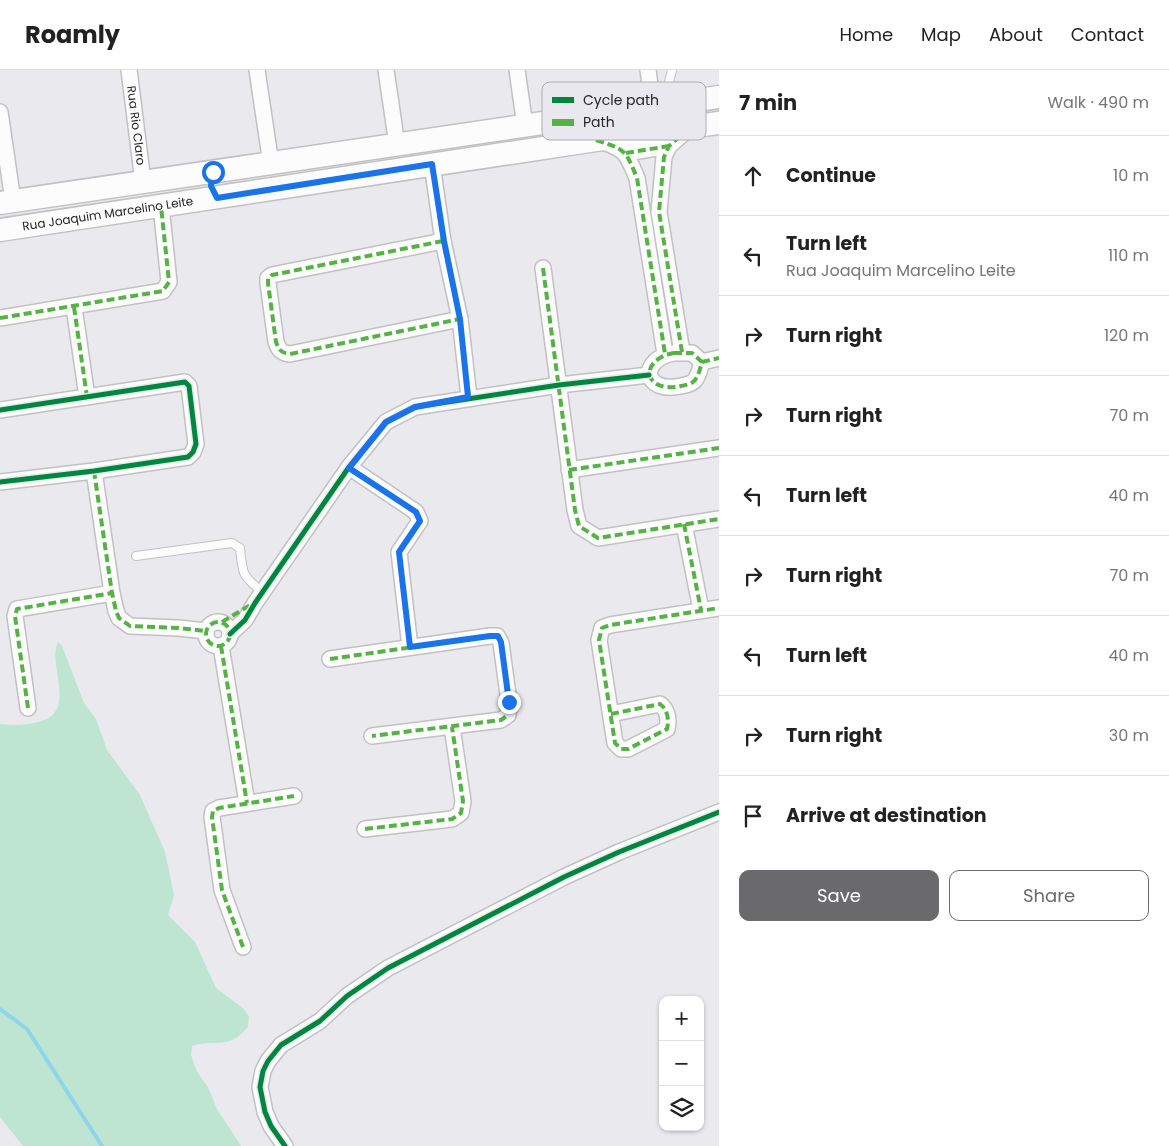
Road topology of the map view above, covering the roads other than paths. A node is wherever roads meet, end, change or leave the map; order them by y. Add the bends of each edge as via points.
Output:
1 (129, 70) edge
2 (257, 70) edge
3 (386, 70) edge
4 (517, 70) edge
5 (672, 70) edge
6 (667, 82) edge
7 (719, 97) edge
8 (706, 99) edge
9 (719, 111) edge
10 (0, 112) edge
11 (706, 117) edge
12 (542, 123) edge
13 (719, 123) edge
14 (706, 125) edge
15 (525, 126) junction
16 (542, 131) edge
17 (596, 140) joint
18 (676, 140) edge
19 (397, 145) junction
20 (669, 146) junction
21 (514, 152) junction
22 (626, 153) junction
23 (271, 164) junction
24 (432, 164) junction
25 (213, 172) junction
26 (176, 177) junction
27 (143, 182) junction
28 (217, 198) junction
29 (7, 202) edge
30 (169, 205) junction
31 (0, 230) edge
32 (444, 241) junction
33 (543, 268) dead end
34 (74, 307) junction
35 (0, 318) edge
36 (460, 319) junction
37 (682, 352) junction
38 (664, 354) junction
39 (719, 358) edge
40 (702, 362) junction
41 (649, 376) junction
42 (558, 385) junction
43 (87, 397) junction
44 (468, 397) junction
45 (0, 410) edge
46 (719, 448) edge
47 (349, 468) junction
48 (569, 470) junction
49 (94, 471) junction
50 (0, 482) edge
51 (719, 519) edge
52 (684, 524) junction
53 (136, 556) dead end
54 (112, 593) junction
55 (258, 597) junction
56 (719, 608) edge
57 (701, 610) junction
58 (224, 634) junction
59 (206, 635) junction
60 (410, 647) junction
61 (330, 659) dead end
62 (28, 708) dead end
63 (611, 714) dead end
64 (452, 727) junction
65 (372, 736) dead end
66 (294, 796) dead end
67 (247, 803) junction
68 (719, 812) edge
69 (365, 829) dead end
70 (243, 947) dead end
71 (285, 1146) edge

1 - 27 street, Rua Rio Claro
2 - 23 street
3 - 19 street
4 - 15 street
5 - 6 lane
7 - 8 main road, Rua Joaquim Marcelino Leite
9 - 11 main road
10 - 29 street
12 - 15 main road, Rua Joaquim Marcelino Leite
13 - 14 main road, Rua Joaquim Marcelino Leite
15 - 19 main road, Rua Joaquim Marcelino Leite
16 - 21 main road via 515,138 512,144
17 - 21 main road, Rua Joaquim Marcelino Leite
17 - 22 street
18 - 20 street
19 - 23 main road, Rua Joaquim Marcelino Leite
20 - 22 street
20 - 37 street via 664,158 659,212
21 - 24 main road, Rua Joaquim Marcelino Leite
22 - 38 street via 637,178
23 - 25 main road, Rua Joaquim Marcelino Leite
24 - 28 main road, Rua Joaquim Marcelino Leite
24 - 32 street
25 - 26 main road, Rua Joaquim Marcelino Leite
25 - 28 main road via 211,186
26 - 27 main road, Rua Joaquim Marcelino Leite
26 - 30 main road via 188,186 188,194
27 - 29 main road, Rua Joaquim Marcelino Leite
28 - 30 main road, Rua Joaquim Marcelino Leite
30 - 31 main road, Rua Joaquim Marcelino Leite
30 - 34 street via 169,282 163,291
32 - 36 street
32 - 36 street via 272,275 268,283 276,342 282,353 290,354
33 - 42 street
34 - 35 street
34 - 43 street
36 - 44 street
37 - 38 street
37 - 40 street via 692,353
38 - 41 street via 652,364
39 - 40 street
40 - 41 street via 692,383 667,388 652,382
41 - 42 street
42 - 44 street
42 - 48 street
43 - 45 street
43 - 49 street via 185,382 189,386 196,444 188,457
44 - 47 street via 415,407 386,422
46 - 48 street
47 - 55 street
47 - 60 street via 419,516 420,521 399,552
48 - 52 street via 579,526 598,538
49 - 50 street
49 - 54 street
51 - 52 street
52 - 57 street
53 - 55 lane via 232,543 240,548 243,573
54 - 59 street via 119,618 130,626 178,628
54 - 62 street via 17,609 15,616
55 - 58 street via 245,620
56 - 57 street
57 - 63 street via 602,628 599,640
58 - 59 street via 212,646
58 - 59 street via 214,622
58 - 67 street
60 - 61 street
60 - 64 street via 498,636 509,702 508,715 501,720
64 - 65 street
64 - 69 street via 462,813 452,819
66 - 67 street
67 - 70 street via 219,808 213,811 212,817 222,890
68 - 71 street via 564,877 388,968 347,996 320,1021 281,1045 263,1071 260,1087 265,1112

